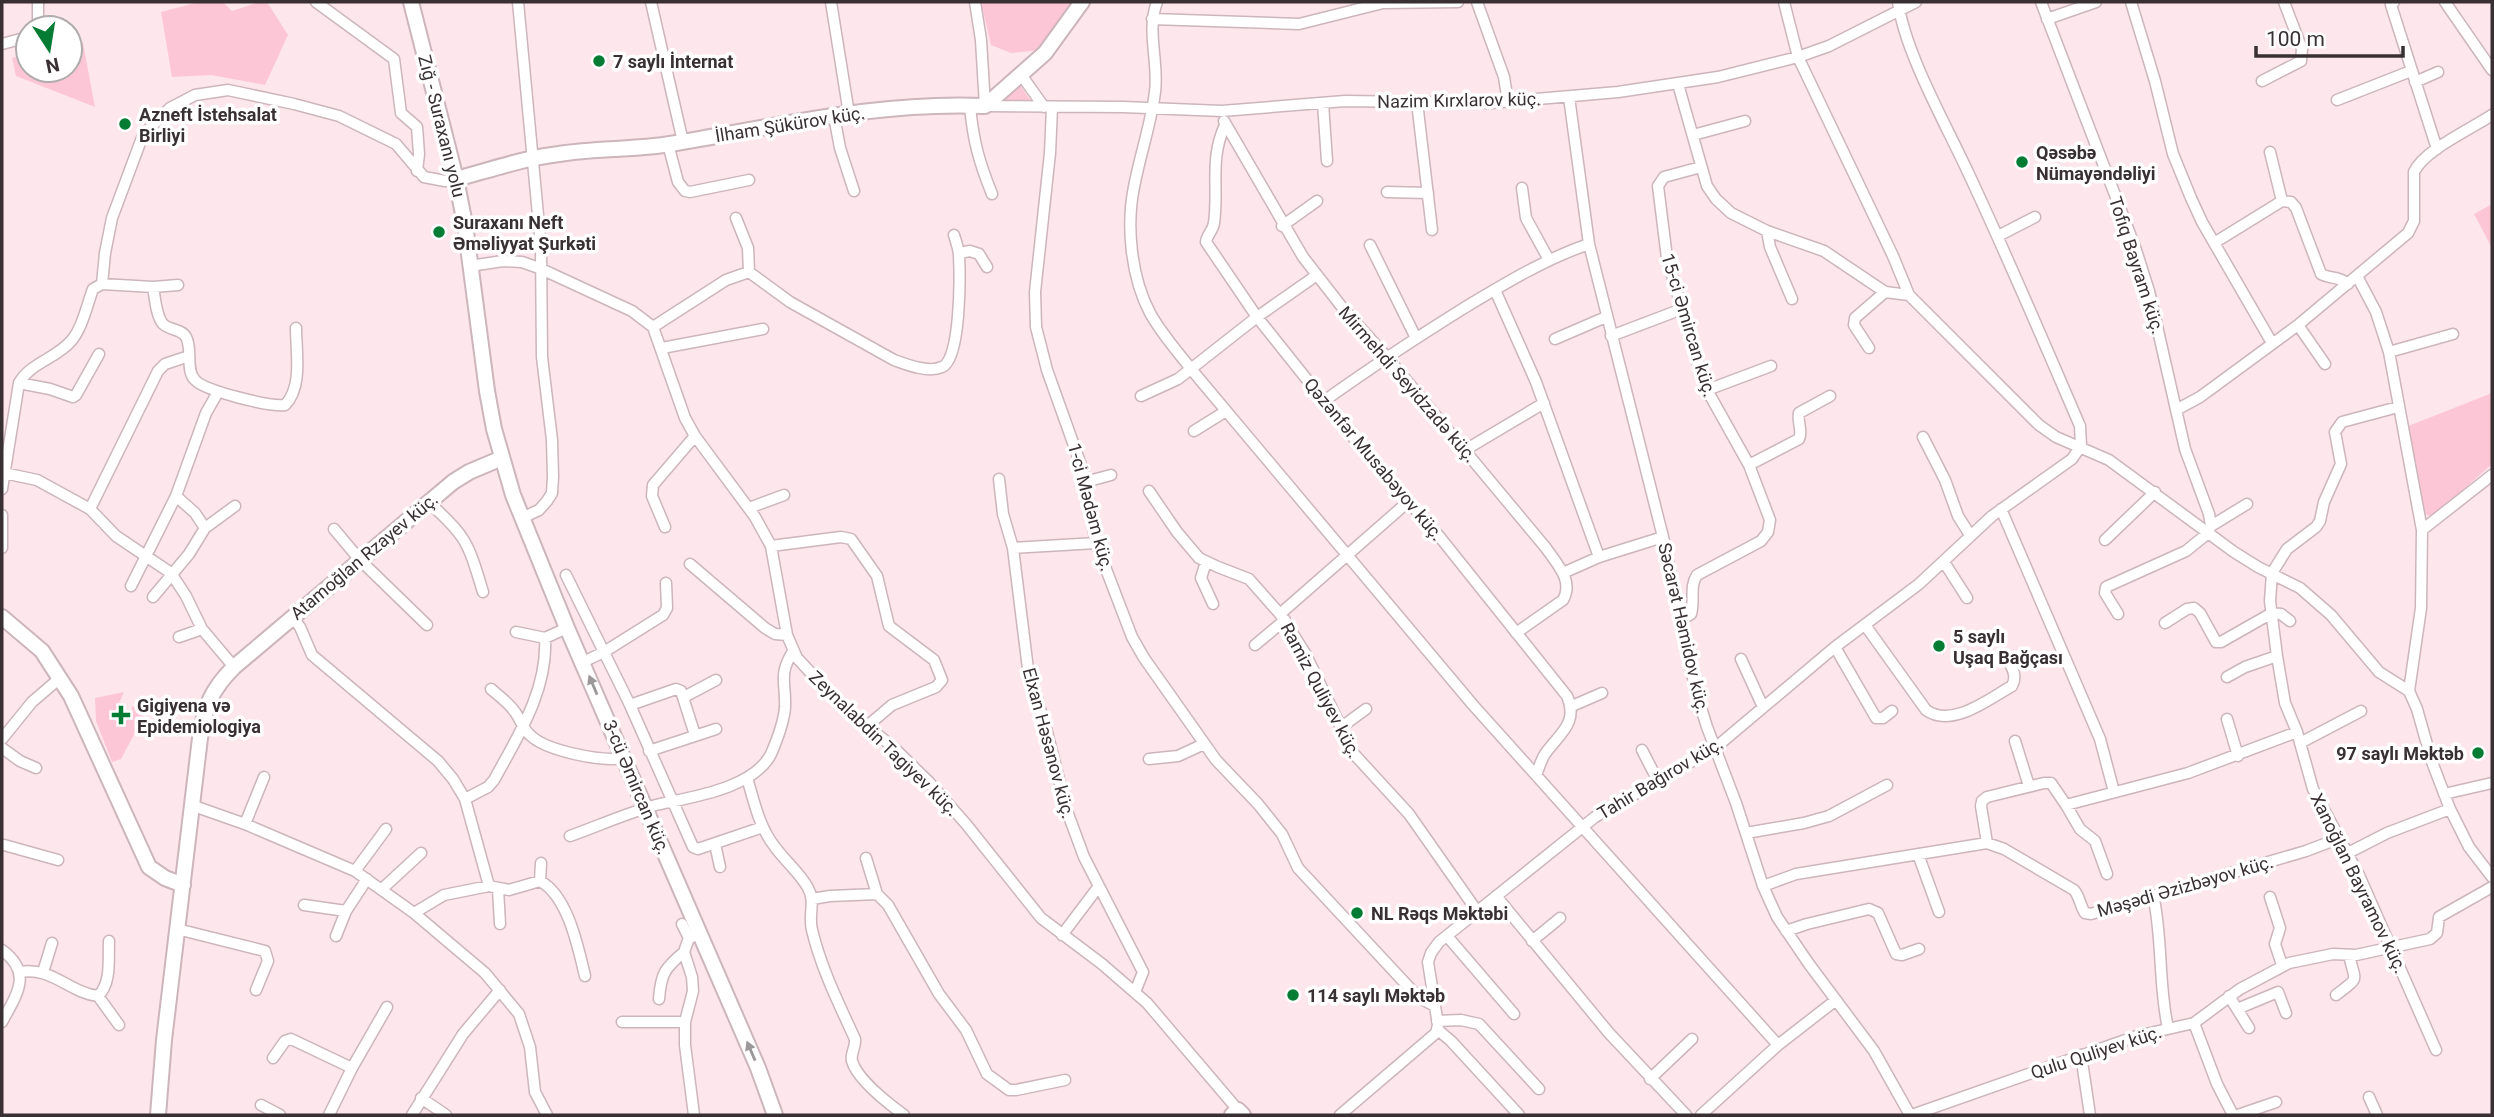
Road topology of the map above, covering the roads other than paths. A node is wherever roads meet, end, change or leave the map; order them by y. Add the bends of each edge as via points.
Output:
1 (316, 2) edge
2 (411, 2) edge
3 (518, 2) edge
4 (650, 2) edge
5 (831, 2) edge
6 (975, 2) edge
7 (1082, 2) edge
8 (1157, 2) edge
9 (1458, 2) edge
10 (1477, 2) edge
11 (1784, 2) edge
12 (1916, 2) edge
13 (2041, 2) edge
14 (2096, 2) edge
15 (2131, 2) edge
16 (2284, 2) edge
17 (2445, 2) edge
18 (2392, 3) edge
19 (1898, 7) edge
20 (1152, 19) junction
21 (2047, 19) junction
22 (1798, 57) junction
23 (2492, 70) edge
24 (2438, 72) dead end
25 (1022, 76) junction
26 (2413, 76) junction
27 (2262, 82) dead end
28 (1678, 84) junction
29 (1569, 97) junction
30 (2336, 100) dead end
31 (1417, 102) junction
32 (1323, 103) junction
33 (1508, 103) junction
34 (970, 106) junction
35 (985, 106) junction
36 (1048, 108) junction
37 (1152, 109) junction
38 (1222, 111) junction
39 (849, 114) junction
40 (2492, 115) edge
41 (834, 116) junction
42 (1745, 121) dead end
43 (1225, 125) junction
44 (1693, 135) junction
45 (676, 143) junction
46 (2437, 149) junction
47 (2270, 152) dead end
48 (531, 158) junction
49 (1327, 161) dead end
50 (1701, 167) junction
51 (417, 171) junction
52 (456, 179) junction
53 (749, 180) dead end
54 (1522, 188) dead end
55 (854, 191) dead end
56 (1387, 192) dead end
57 (1428, 193) junction
58 (992, 194) dead end
59 (1317, 201) dead end
60 (2282, 201) junction
61 (2035, 217) dead end
62 (736, 218) dead end
63 (1282, 226) junction
64 (1432, 230) dead end
65 (1767, 231) junction
66 (954, 235) dead end
67 (1997, 236) junction
68 (2214, 243) junction
69 (1589, 244) junction
70 (1370, 245) dead end
71 (959, 253) junction
72 (1549, 260) junction
73 (470, 266) junction
74 (987, 267) dead end
75 (540, 268) junction
76 (749, 272) junction
77 (1317, 275) junction
78 (2357, 276) junction
79 (102, 284) junction
80 (2348, 284) junction
81 (178, 285) dead end
82 (153, 287) junction
83 (1495, 289) junction
84 (1885, 292) junction
85 (1909, 295) junction
86 (1792, 299) dead end
87 (1682, 309) junction
88 (1257, 317) junction
89 (1606, 317) junction
90 (2298, 325) junction
91 (653, 327) junction
92 (296, 328) dead end
93 (763, 330) dead end
94 (2453, 334) dead end
95 (1611, 336) junction
96 (1416, 338) junction
97 (1555, 339) dead end
98 (2272, 343) junction
99 (662, 348) junction
100 (1869, 348) dead end
101 (2389, 352) junction
102 (99, 354) dead end
103 (189, 356) junction
104 (1386, 356) junction
105 (2325, 364) dead end
106 (1771, 366) dead end
107 (1191, 369) junction
108 (19, 383) junction
109 (1707, 390) junction
110 (218, 392) junction
111 (1141, 396) dead end
112 (1830, 396) dead end
113 (1324, 401) junction
114 (1544, 403) junction
115 (2398, 407) junction
116 (2176, 410) junction
117 (1226, 411) junction
118 (1194, 431) dead end
119 (695, 436) junction
120 (1923, 437) dead end
121 (2081, 446) junction
122 (1465, 450) junction
123 (502, 458) junction
124 (1749, 465) junction
125 (4, 472) junction
126 (1111, 475) dead end
127 (2492, 475) edge
128 (999, 479) dead end
129 (1085, 482) junction
130 (2, 489) edge
131 (1149, 491) dead end
132 (2155, 492) junction
133 (784, 495) dead end
134 (176, 496) junction
135 (1409, 501) junction
136 (428, 502) junction
137 (2247, 504) dead end
138 (235, 506) dead end
139 (749, 508) junction
140 (90, 509) junction
141 (2001, 509) junction
142 (2, 515) edge
143 (522, 518) junction
144 (665, 527) dead end
145 (205, 528) junction
146 (334, 529) dead end
147 (2209, 530) junction
148 (2422, 530) junction
149 (1970, 535) junction
150 (1663, 537) junction
151 (2105, 540) dead end
152 (1096, 542) junction
153 (771, 545) junction
154 (2, 548) edge
155 (1013, 548) junction
156 (145, 556) junction
157 (1347, 556) junction
158 (1599, 557) junction
159 (360, 559) junction
160 (1206, 562) junction
161 (1944, 562) junction
162 (690, 564) dead end
163 (172, 573) junction
164 (1563, 573) junction
165 (2272, 573) junction
166 (566, 575) dead end
167 (666, 583) dead end
168 (131, 586) dead end
169 (483, 592) dead end
170 (153, 597) dead end
171 (1967, 598) dead end
172 (1213, 604) dead end
173 (2272, 613) junction
174 (2118, 614) dead end
175 (2, 617) edge
176 (292, 617) junction
177 (1283, 617) junction
178 (1681, 620) junction
179 (2290, 621) dead end
180 (2165, 623) dead end
181 (427, 625) dead end
182 (1865, 625) junction
183 (567, 628) junction
184 (202, 629) junction
185 (516, 632) dead end
186 (1516, 633) junction
187 (787, 635) junction
188 (179, 637) dead end
189 (545, 638) junction
190 (1255, 645) dead end
191 (1835, 647) junction
192 (793, 651) junction
193 (604, 652) junction
194 (2277, 656) junction
195 (2006, 657) dead end
196 (1741, 659) dead end
197 (583, 662) junction
198 (234, 667) junction
199 (2227, 677) dead end
200 (60, 678) junction
201 (716, 680) dead end
202 (491, 689) dead end
203 (2409, 691) junction
204 (1602, 693) dead end
205 (684, 697) junction
206 (630, 705) junction
207 (1572, 706) junction
208 (1763, 707) junction
209 (1366, 709) dead end
210 (1892, 710) dead end
211 (2361, 711) dead end
212 (2227, 719) dead end
213 (866, 727) junction
214 (523, 728) junction
215 (1340, 728) junction
216 (716, 729) dead end
217 (695, 735) junction
218 (2299, 738) junction
219 (2, 739) edge
220 (2015, 741) dead end
221 (1204, 744) junction
222 (2, 748) edge
223 (1715, 748) junction
224 (1642, 750) dead end
225 (649, 751) junction
226 (2238, 756) junction
227 (624, 758) junction
228 (1149, 759) dead end
229 (36, 768) dead end
230 (1536, 775) junction
231 (264, 777) dead end
232 (747, 778) junction
233 (1658, 781) junction
234 (2492, 783) edge
235 (1887, 785) dead end
236 (2029, 786) junction
237 (2114, 792) junction
238 (2444, 794) junction
239 (465, 799) junction
240 (674, 803) junction
241 (191, 805) junction
242 (2066, 805) junction
243 (2450, 808) junction
244 (646, 809) junction
245 (245, 824) junction
246 (763, 827) junction
247 (1581, 827) junction
248 (386, 828) dead end
249 (1746, 832) junction
250 (570, 836) dead end
251 (2340, 838) junction
252 (1987, 843) junction
253 (715, 844) junction
254 (3, 845) edge
255 (422, 853) dead end
256 (2348, 853) junction
257 (1918, 854) junction
258 (866, 858) dead end
259 (58, 860) dead end
260 (541, 863) dead end
261 (720, 867) dead end
262 (355, 871) junction
263 (2107, 874) dead end
264 (2492, 877) edge
265 (367, 879) junction
266 (540, 881) junction
267 (183, 885) junction
268 (1099, 886) junction
269 (1763, 886) junction
270 (493, 887) junction
271 (2492, 887) edge
272 (382, 889) junction
273 (877, 894) junction
274 (2153, 895) junction
275 (1496, 896) junction
276 (2270, 897) dead end
277 (812, 899) junction
278 (304, 905) dead end
279 (346, 911) junction
280 (1477, 911) junction
281 (1939, 912) dead end
282 (414, 913) junction
283 (1560, 918) dead end
284 (500, 924) dead end
285 (682, 924) dead end
286 (177, 929) junction
287 (1786, 931) junction
288 (1062, 935) junction
289 (336, 936) dead end
290 (694, 936) junction
291 (1447, 936) junction
292 (109, 941) dead end
293 (1532, 941) junction
294 (52, 943) dead end
295 (2391, 946) junction
296 (1919, 949) dead end
297 (2, 950) edge
298 (684, 951) junction
299 (2349, 955) junction
300 (2282, 965) junction
301 (20, 971) junction
302 (43, 972) junction
303 (585, 976) dead end
304 (256, 990) dead end
305 (500, 990) junction
306 (1135, 992) junction
307 (2336, 995) dead end
308 (98, 996) junction
309 (2229, 996) junction
310 (659, 999) dead end
311 (1836, 1000) junction
312 (1435, 1006) junction
313 (387, 1007) dead end
314 (2237, 1009) junction
315 (2286, 1013) dead end
316 (1514, 1014) dead end
317 (622, 1021) dead end
318 (2, 1022) edge
319 (685, 1022) junction
320 (2194, 1023) junction
321 (119, 1025) dead end
322 (1438, 1026) junction
323 (2168, 1028) junction
324 (2249, 1028) dead end
325 (1692, 1039) dead end
326 (1778, 1045) junction
327 (2436, 1050) dead end
328 (2081, 1055) junction
329 (274, 1058) dead end
330 (352, 1068) junction
331 (1650, 1079) junction
332 (1065, 1080) dead end
333 (1539, 1089) dead end
334 (2369, 1097) dead end
335 (421, 1098) junction
336 (2276, 1102) dead end
337 (261, 1105) dead end
338 (1238, 1113) edge
339 (158, 1115) edge
340 (280, 1115) edge
341 (329, 1115) edge
342 (412, 1115) edge
343 (446, 1115) edge
344 (547, 1115) edge
345 (694, 1115) edge
346 (775, 1115) edge
347 (904, 1115) edge
348 (1340, 1115) edge
349 (1519, 1115) edge
350 (1686, 1115) edge
351 (1701, 1115) edge
352 (1911, 1115) edge
353 (2090, 1115) edge
354 (2236, 1115) edge
355 (2377, 1115) edge

1 - 51 street via 394,59 401,113 419,132
2 - 52 main road, Zığ - Suraxanı yolu
3 - 48 street
4 - 45 street
5 - 39 street
6 - 35 street
7 - 25 main road
8 - 20 street
9 - 20 street via 1383,3 1298,24
10 - 33 street via 1504,77
11 - 22 street
12 - 19 street, Nazim Kırxlarov küç.
13 - 21 street, Tofiq Bayram küç.
14 - 21 street
15 - 68 street via 2173,154
16 - 27 street via 2302,48 2301,61
17 - 23 street
18 - 26 street
19 - 22 street, Nazim Kırxlarov küç. via 1829,46
19 - 67 street via 1922,74
20 - 37 street
21 - 116 street, Tofiq Bayram küç. via 2149,291
22 - 28 street, Nazim Kırxlarov küç.
22 - 85 street
24 - 26 street
25 - 35 main road
25 - 36 street
26 - 30 street
26 - 46 street
28 - 29 street, Nazim Kırxlarov küç.
28 - 44 street
29 - 33 street, Nazim Kırxlarov küç.
29 - 69 street, Səcarət Həmidov küç.
31 - 32 street, Nazim Kırxlarov küç.
31 - 33 street, Nazim Kırxlarov küç.
31 - 57 street
32 - 38 street, Nazim Kırxlarov küç.
32 - 49 street
34 - 35 main road, İlham Şükürov küç.
34 - 39 main road, İlham Şükürov küç.
34 - 58 street via 972,138
35 - 36 street, Nazim Kırxlarov küç.
36 - 37 street, Nazim Kırxlarov küç.
36 - 129 street, 1-ci Mədəm küç. via 1049,165 1035,292 1036,327
37 - 38 street, Nazim Kırxlarov küç.
37 - 107 street via 1133,190 1133,250 1149,310
38 - 43 street, Mirmehdi Seyidzadə küç.
39 - 41 main road, İlham Şükürov küç.
40 - 46 street
41 - 45 main road, İlham Şükürov küç.
41 - 55 street
42 - 44 street
43 - 63 street, Mirmehdi Seyidzadə küç.
43 - 88 street, Qəzənfər Musabəyov küç. via 1215,152 1214,225 1206,242
44 - 50 street
45 - 48 main road, İlham Şükürov küç.
45 - 53 street via 678,182 685,191
46 - 78 street via 2417,164 2414,172 2412,228
47 - 60 street
48 - 52 main road, İlham Şükürov küç.
48 - 75 street
50 - 65 street via 1716,199 1731,213
50 - 87 street, 15-ci Əmircan küç. via 1664,177 1658,186 1667,258
51 - 52 street via 434,180
51 - 79 street via 396,144 339,116 228,90 195,94 170,108 143,135 112,218
52 - 73 main road, Zığ - Suraxanı yolu
54 - 72 street via 1526,218
56 - 57 street
57 - 64 street
59 - 63 street
60 - 68 street
60 - 80 street via 2296,208 2321,274
61 - 67 street
62 - 76 street via 748,248
63 - 77 street, Mirmehdi Seyidzadə küç.
65 - 84 street via 1824,251
65 - 86 street
66 - 71 street
67 - 121 street via 2080,426
68 - 98 street
69 - 72 street
69 - 89 street, Səcarət Həmidov küç.
70 - 96 street
71 - 74 street via 979,254
71 - 76 street via 953,351 944,367 933,369 894,360 781,297
72 - 83 street
73 - 75 street via 503,261
73 - 123 main road, Zığ - Suraxanı yolu via 486,391
75 - 91 street via 632,311
75 - 143 street via 552,493 539,510
76 - 91 street via 726,280
77 - 88 street
77 - 104 street, Mirmehdi Seyidzadə küç.
78 - 80 street
78 - 101 street via 2376,312
79 - 82 street
79 - 108 street via 93,289 75,337
80 - 90 street
81 - 82 street
82 - 103 street via 160,319 184,334
83 - 96 street
83 - 114 street
84 - 85 street
84 - 100 street via 1855,318 1854,325
85 - 121 street via 2039,425
87 - 95 street
87 - 109 street, 15-ci Əmircan küç.
88 - 107 street
88 - 113 street, Qəzənfər Musabəyov küç.
89 - 95 street, Səcarət Həmidov küç.
89 - 97 street
90 - 98 street
90 - 105 street
91 - 99 street, Zeynalabdin Tagiyev küç.
92 - 110 street via 297,377 285,405
93 - 99 street
94 - 101 street
95 - 150 street, Səcarət Həmidov küç.
96 - 104 street
98 - 116 street
99 - 119 street, Zeynalabdin Tagiyev küç.
101 - 115 street
102 - 108 street via 73,397
103 - 110 street via 195,381
103 - 140 street via 164,364 158,371
104 - 113 street
104 - 122 street, Mirmehdi Seyidzadə küç.
106 - 109 street
107 - 111 street
107 - 117 street
108 - 125 street
109 - 124 street, 15-ci Əmircan küç.
110 - 134 street
112 - 124 street via 1800,413 1800,439
113 - 135 street, Qəzənfər Musabəyov küç.
114 - 122 street
114 - 158 street
115 - 148 street
115 - 165 street via 2338,426 2341,464 2320,521 2287,550
116 - 147 street, Tofiq Bayram küç. via 2188,460 2209,514
117 - 118 street
117 - 157 street
119 - 139 street, Zeynalabdin Tagiyev küç.
119 - 144 street via 653,485 652,496
120 - 149 street
121 - 132 street
121 - 141 street, Tahir Bağırov küç. via 2063,466
122 - 164 street, Mirmehdi Seyidzadə küç.
123 - 136 main road, Atamoğlan Rzayev küç. via 468,472
123 - 143 main road, 3-cü Əmircan küç.
124 - 178 street, 15-ci Əmircan küç. via 1769,520 1768,533 1697,575 1692,582 1691,614
125 - 130 street
125 - 140 street via 37,480
126 - 129 street
127 - 148 street
128 - 155 street, Elxan Həsənov küç.
129 - 152 street, 1-ci Mədəm küç.
131 - 160 street, Ramiz Quliyev küç.
132 - 147 street
132 - 151 street
133 - 139 street
134 - 145 street
134 - 156 street
135 - 157 street
135 - 186 street, Qəzənfər Musabəyov küç.
136 - 159 main road, Atamoğlan Rzayev küç.
136 - 169 street via 463,535
137 - 147 street
138 - 145 street
139 - 153 street, Zeynalabdin Tagiyev küç.
140 - 156 street via 116,536
141 - 149 street, Tahir Bağırov küç.
141 - 237 street via 2101,739
142 - 154 street
143 - 183 main road, 3-cü Əmircan küç.
145 - 163 street
146 - 159 street
147 - 165 street
147 - 174 street via 2172,559 2106,587
148 - 203 street via 2421,608
149 - 161 street, Tahir Bağırov küç.
150 - 158 street
150 - 178 street, Səcarət Həmidov küç.
152 - 155 street
152 - 221 street, 1-ci Mədəm küç. via 1138,649
153 - 187 street, Zeynalabdin Tagiyev küç.
153 - 213 street via 851,539 877,576 889,626 934,660 942,680 936,687 892,705
155 - 268 street, Elxan Həsənov küç. via 1031,679 1067,811
156 - 163 street
156 - 168 street
157 - 177 street
157 - 230 street
158 - 164 street
159 - 176 main road, Atamoğlan Rzayev küç.
159 - 181 street
160 - 172 street via 1201,578
160 - 177 street, Ramiz Quliyev küç. via 1249,579
161 - 171 street
161 - 182 street, Tahir Bağırov küç.
162 - 187 street via 765,628
163 - 170 street
163 - 184 street
164 - 186 street via 1568,585 1563,600
165 - 173 street, Xanoğlan Bayramov küç.
165 - 203 street via 2300,588 2331,615 2379,672
166 - 193 street
167 - 193 street via 663,615
173 - 179 street
173 - 180 street via 2221,642 2216,642 2194,608
173 - 194 street, Xanoğlan Bayramov küç.
175 - 200 main road via 42,651
176 - 198 main road, Atamoğlan Rzayev küç.
176 - 239 street via 312,655 438,761
177 - 190 street
177 - 215 street, Ramiz Quliyev küç.
178 - 223 street, Səcarət Həmidov küç. via 1696,692
182 - 191 street, Tahir Bağırov küç.
182 - 195 street via 1926,710 1938,716 1969,710 2012,685 2014,673
183 - 189 street
183 - 197 main road, 3-cü Əmircan küç.
184 - 188 street
184 - 198 street
185 - 189 street
186 - 207 street, Qəzənfər Musabəyov küç.
187 - 192 street, Zeynalabdin Tagiyev küç.
189 - 214 street via 542,673
191 - 208 street, Tahir Bağırov küç.
191 - 210 street via 1876,718
192 - 213 street, Zeynalabdin Tagiyev küç.
192 - 232 street via 783,671 785,707 778,737 770,756
193 - 197 street
193 - 206 street
194 - 199 street
194 - 218 street, Xanoğlan Bayramov küç. via 2285,703
196 - 208 street
227 -> 197 main road, 3-cü Əmircan küç.
198 - 241 main road, Atamoğlan Rzayev küç. via 207,704
200 - 219 street via 32,702
200 - 267 main road via 79,710 144,859 155,872
201 - 205 street
202 - 214 street via 515,711
203 - 238 street
204 - 207 street
205 - 206 street via 676,689
205 - 217 street
206 - 225 street
207 - 230 street via 1567,726
208 - 223 street, Tahir Bağırov küç.
209 - 215 street
211 - 218 street
212 - 226 street
213 - 288 street, Zeynalabdin Tagiyev küç. via 929,782 1031,907
214 - 227 street via 538,742 557,749
214 - 239 street via 488,788
215 - 280 street, Ramiz Quliyev küç. via 1361,764 1409,814
216 - 217 street
217 - 225 street
218 - 226 street
218 - 251 street, Xanoğlan Bayramov küç. via 2313,789
220 - 236 street
221 - 228 street via 1178,756
221 - 312 street, 1-ci Mədəm küç. via 1282,834 1298,867 1418,997
222 - 229 street
223 - 233 street, Tahir Bağırov küç.
223 - 249 street, Səcarət Həmidov küç.
224 - 233 street
225 - 240 street
226 - 237 street
227 - 244 main road, 3-cü Əmircan küç.
230 - 247 street
231 - 245 street
232 - 240 street
232 - 246 street
233 - 247 street, Tahir Bağırov küç.
234 - 238 street
235 - 249 street via 1829,816
236 - 242 street via 2051,783
236 - 252 street via 1982,800
237 - 242 street
238 - 243 street
239 - 270 street via 475,844
240 - 244 street
240 - 253 street via 694,847
241 - 245 street
241 - 267 main road, Atamoğlan Rzayev küç.
242 - 263 street via 2080,829 2095,841
243 - 256 street
243 - 264 street via 2469,847
244 - 250 street
244 - 290 main road, 3-cü Əmircan küç.
245 - 262 street
246 - 253 street
246 - 277 street
247 - 275 street, Tahir Bağırov küç.
247 - 326 street
248 - 262 street
249 - 269 street, Səcarət Həmidov küç.
251 - 256 street, Xanoğlan Bayramov küç.
251 - 274 street, Məşədi Əzizbəyov küç.
252 - 257 street
252 - 274 street, Məşədi Əzizbəyov küç. via 2074,890 2085,913
253 - 261 street
254 - 259 street
255 - 272 street
256 - 295 street, Xanoğlan Bayramov küç.
257 - 269 street via 1796,874
257 - 281 street
258 - 273 street
260 - 266 street
262 - 265 street
265 - 272 street
265 - 279 street
266 - 270 street via 509,890
266 - 303 street via 569,917
267 - 286 main road, Atamoğlan Rzayev küç.
268 - 288 street
268 - 306 street, Elxan Həsənov küç. via 1143,972
269 - 287 street, Səcarət Həmidov küç.
270 - 282 street via 444,895
270 - 284 street
271 - 295 street, Qulu Quliyev küç. via 2439,917 2435,937
272 - 282 street
273 - 277 street
273 - 332 street via 966,1030 987,1074 1009,1090
274 - 323 street
275 - 280 street, Tahir Bağırov küç.
275 - 293 street
276 - 300 street via 2280,928 2274,944
277 - 347 street via 812,930 855,1039 853,1064 873,1090
278 - 279 street
279 - 289 street
280 - 291 street, Tahir Bağırov küç.
282 - 305 street
283 - 293 street
285 - 290 street
286 - 304 street via 265,951 268,961
286 - 339 main road, Atamoğlan Rzayev küç.
287 - 296 street via 1869,909 1878,913 1896,954
287 - 311 street, Səcarət Həmidov küç.
288 - 306 street, Zeynalabdin Tagiyev küç.
290 - 298 street
346 -> 290 main road, 3-cü Əmircan küç.
291 - 312 street, Tahir Bağırov küç. via 1428,962
291 - 316 street
292 - 308 street via 107,981
293 - 331 street
294 - 302 street
295 - 299 street, Qulu Quliyev küç.
295 - 327 street, Xanoğlan Bayramov küç.
297 - 301 street
298 - 310 street via 664,970
298 - 319 street via 693,991
299 - 300 street, Qulu Quliyev küç.
299 - 307 street via 2357,976
300 - 309 street, Qulu Quliyev küç.
301 - 302 street
301 - 318 street via 18,989
302 - 308 street
305 - 335 street via 463,1034
305 - 344 street via 524,1027 534,1093
306 - 338 street, Zeynalabdin Tagiyev küç.
308 - 321 street
309 - 314 street
309 - 320 street, Qulu Quliyev küç.
311 - 326 street
311 - 352 street, Səcarət Həmidov küç. via 1874,1051
312 - 322 street, Tahir Bağırov küç.
313 - 330 street
314 - 315 street via 2278,992
314 - 324 street
317 - 319 street
319 - 345 street
320 - 323 street, Qulu Quliyev küç.
320 - 354 street via 2217,1084
322 - 333 street via 1461,1020 1479,1024
322 - 348 street via 1429,1041
322 - 349 street
323 - 328 street, Qulu Quliyev küç.
325 - 331 street
326 - 351 street
328 - 352 street, Qulu Quliyev küç.
328 - 353 street
329 - 330 street via 291,1038
330 - 341 street
331 - 350 street
334 - 355 street
335 - 342 street
335 - 343 street
336 - 354 street
337 - 340 street

